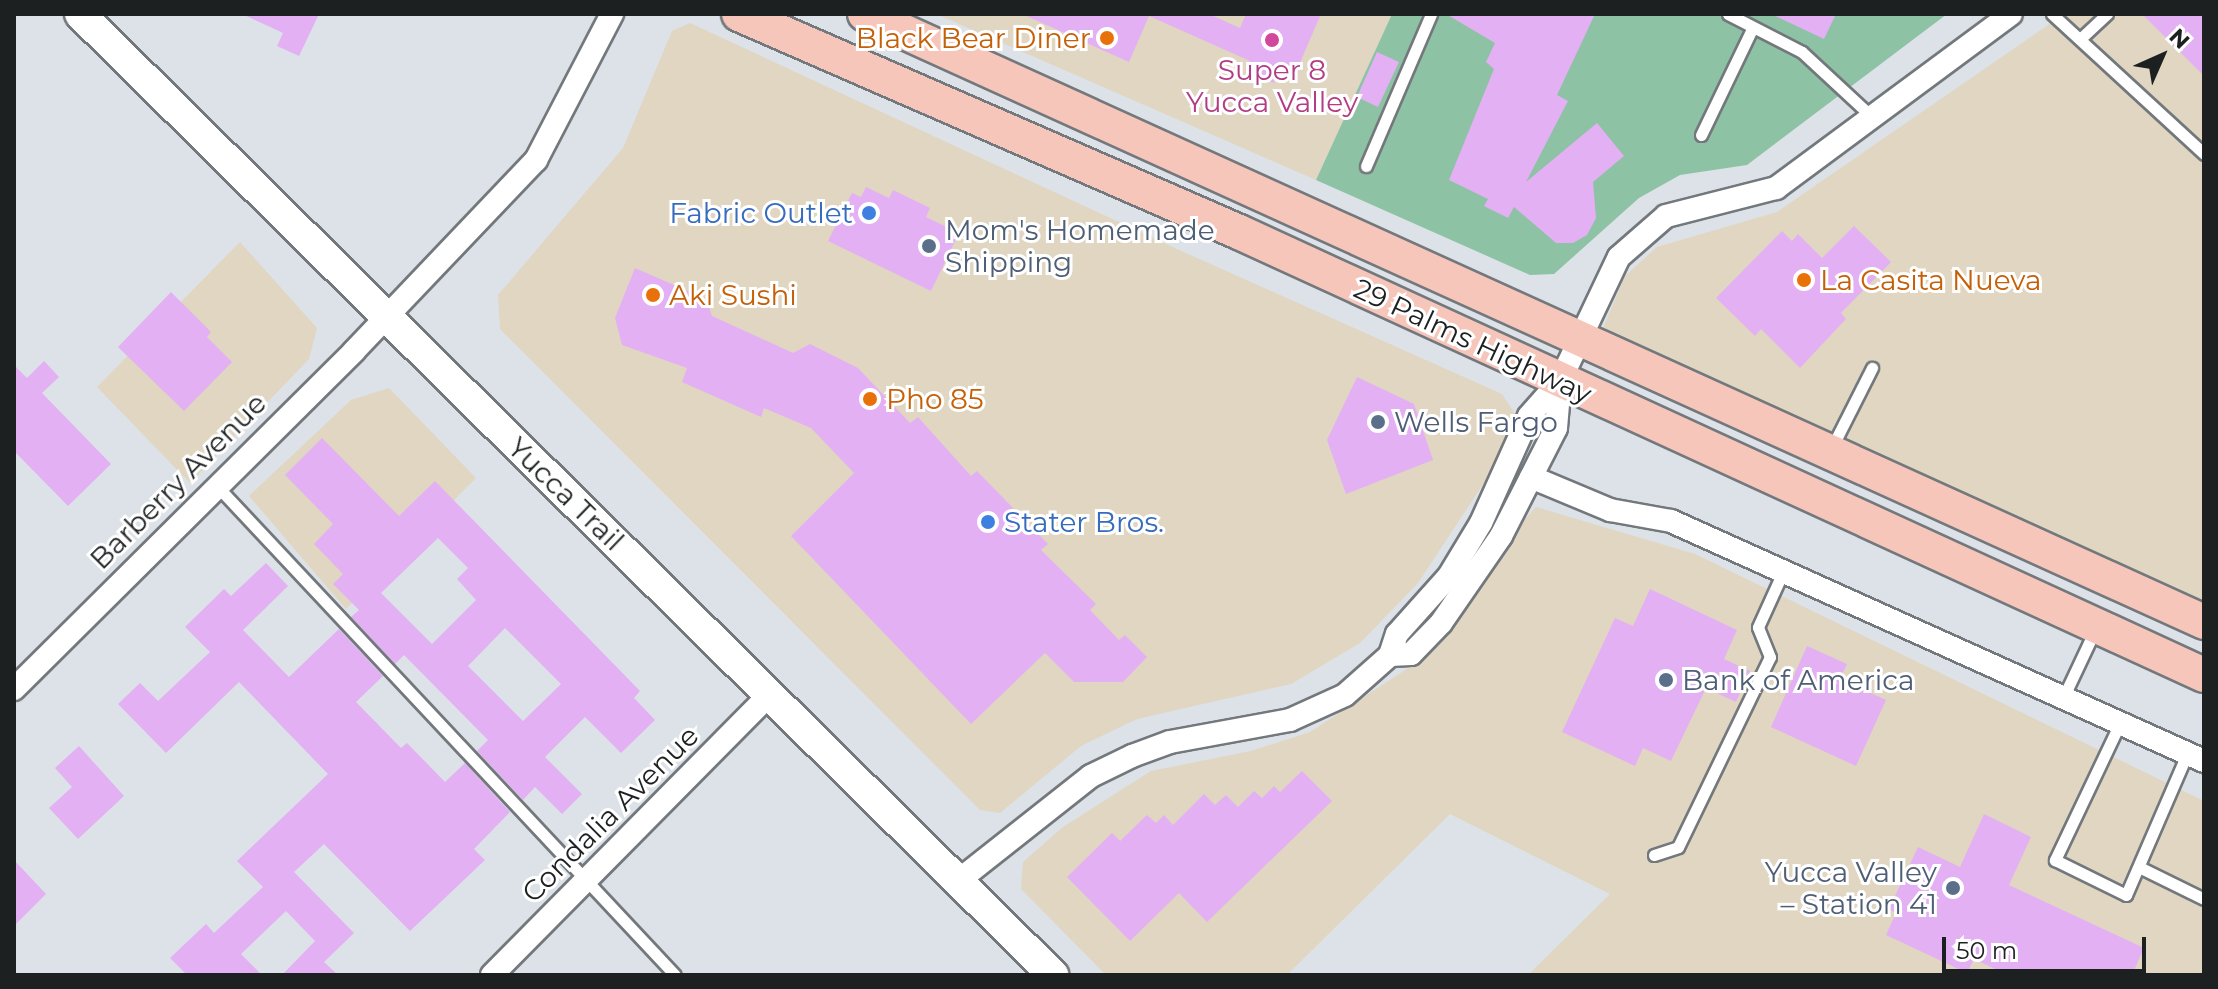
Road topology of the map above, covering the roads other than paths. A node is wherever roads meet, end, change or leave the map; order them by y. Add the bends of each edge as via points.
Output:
1 (80, 14) edge
2 (612, 14) edge
3 (739, 14) edge
4 (865, 14) edge
5 (1431, 14) edge
6 (1728, 14) edge
7 (2011, 14) edge
8 (2052, 14) edge
9 (2107, 14) edge
10 (1752, 29) junction
11 (2080, 39) junction
12 (1870, 115) junction
13 (1701, 135) dead end
14 (2204, 154) edge
15 (1366, 166) dead end
16 (385, 317) junction
17 (1578, 340) junction
18 (1872, 368) dead end
19 (1560, 381) junction
20 (1830, 452) junction
21 (1531, 477) junction
22 (216, 484) junction
23 (1783, 572) junction
24 (2200, 616) edge
25 (2097, 626) junction
26 (1390, 655) junction
27 (2204, 675) edge
28 (14, 689) edge
29 (770, 694) junction
30 (2063, 698) junction
31 (2120, 723) junction
32 (2196, 758) edge
33 (1654, 855) dead end
34 (2139, 867) junction
35 (958, 881) junction
36 (585, 882) junction
37 (2204, 899) edge
38 (492, 975) edge
39 (675, 975) edge
40 (1053, 975) edge

1 - 16 street, Yucca Trail
2 - 16 street, Barberry Avenue via 536,160
3 - 19 main road, 29 Palms Highway via 1239,232
4 - 17 main road, 29 Palms Highway via 914,30
5 - 15 lane
6 - 10 lane
7 - 12 street
8 - 11 lane
9 - 11 lane
10 - 12 lane via 1802,52
10 - 13 lane
11 - 14 lane
12 - 17 street via 1776,188 1666,216 1619,257
16 - 22 street, Barberry Avenue
16 - 29 street, Yucca Trail
17 - 19 street
17 - 20 main road, 29 Palms Highway
18 - 20 lane
19 - 21 street via 1556,428
19 - 25 main road, 29 Palms Highway
19 - 26 street via 1529,416 1481,523 1449,576 1397,634
20 - 24 main road, 29 Palms Highway
21 - 23 street via 1610,510 1671,521
21 - 26 street via 1501,536 1441,623 1411,654
22 - 28 street, Barberry Avenue
22 - 36 lane
23 - 30 street
23 - 33 lane via 1758,627 1770,657 1678,847
25 - 27 main road, 29 Palms Highway
25 - 30 lane
26 - 35 street via 1345,695 1290,720 1170,742 1091,776
29 - 35 street, Yucca Trail
29 - 36 street, Condalia Avenue
30 - 31 street
31 - 32 street
31 - 34 lane via 2055,860 2126,895
32 - 34 lane
34 - 37 lane
35 - 40 street, Yucca Trail
36 - 38 street, Condalia Avenue
36 - 39 lane

